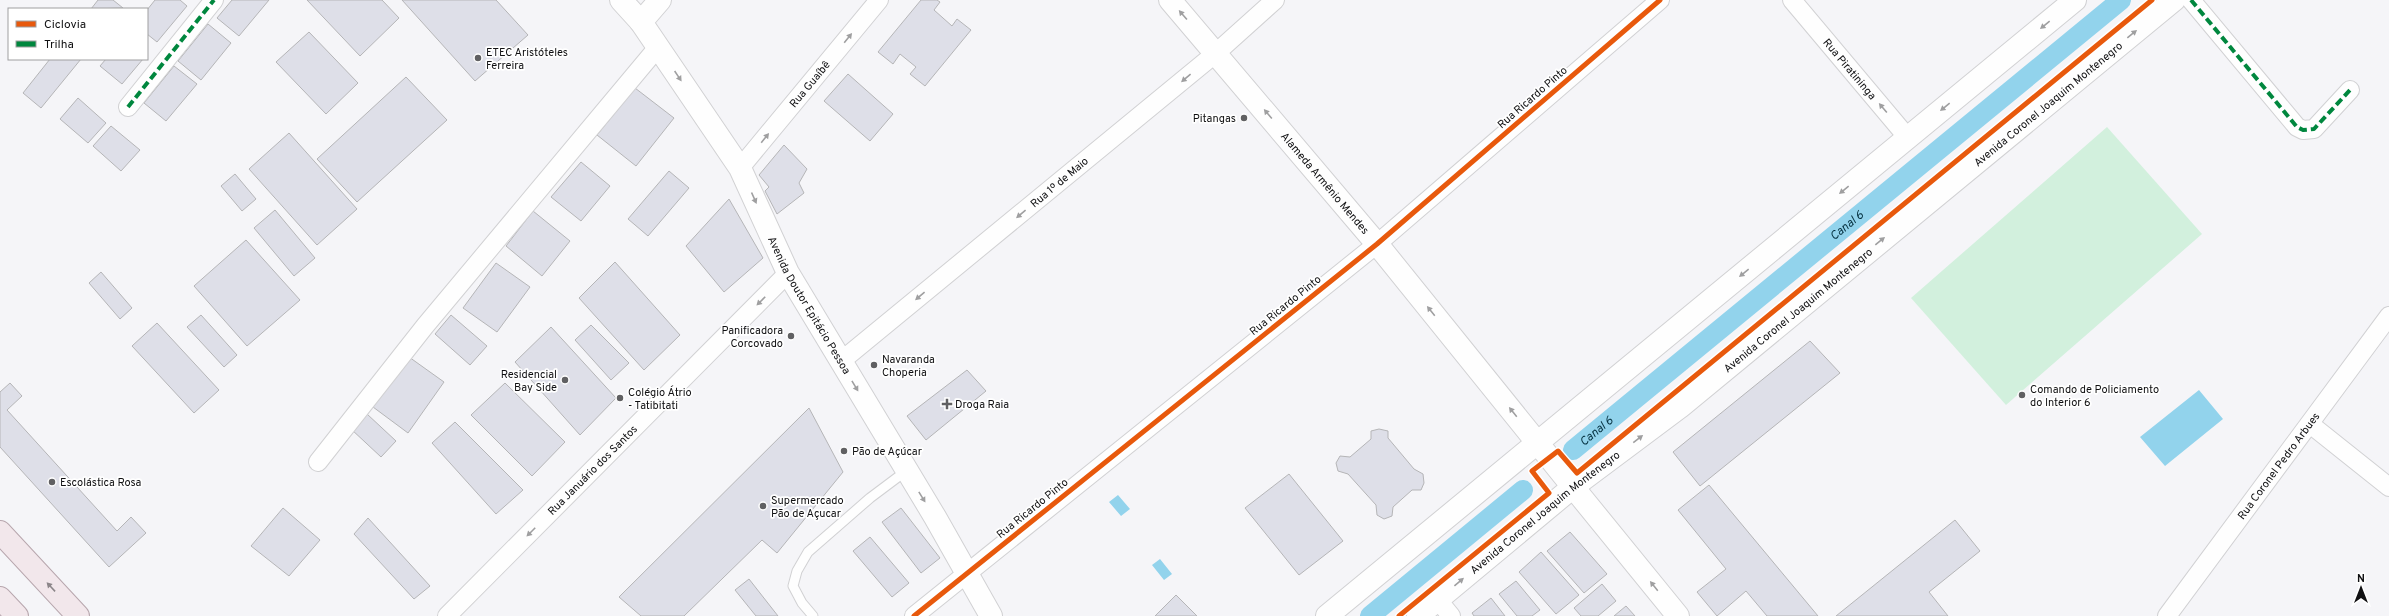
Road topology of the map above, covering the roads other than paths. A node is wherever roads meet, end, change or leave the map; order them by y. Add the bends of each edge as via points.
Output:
1 (214, 0) edge
2 (621, 0) edge
3 (660, 0) edge
4 (879, 0) edge
5 (1170, 0) edge
6 (1275, 0) edge
7 (1660, 0) edge
8 (1792, 0) edge
9 (2075, 0) edge
10 (2174, 0) edge
11 (2191, 0) edge
12 (641, 22) junction
13 (658, 47) junction
14 (1216, 53) junction
15 (2350, 90) dead end
16 (128, 107) dead end
17 (1908, 138) junction
18 (740, 168) junction
19 (1377, 244) junction
20 (788, 273) junction
21 (2389, 316) edge
22 (840, 362) junction
23 (2310, 424) junction
24 (1544, 450) junction
25 (318, 462) dead end
26 (906, 470) junction
27 (1570, 483) junction
28 (2389, 487) edge
29 (0, 532) edge
30 (967, 573) junction
31 (0, 598) edge
32 (1444, 608) edge
33 (17, 616) edge
34 (78, 616) edge
35 (447, 616) edge
36 (813, 616) edge
37 (914, 616) edge
38 (991, 616) edge
39 (1327, 616) edge
40 (1418, 616) edge
41 (1678, 616) edge
42 (2167, 616) edge

1 - 16 street
2 - 12 main road, Avenida Doutor Epitácio Pessoa
3 - 12 main road
18 -> 4 street, Rua Guaíbê
14 -> 5 main road, Alameda Armênio Mendes
6 - 14 street, Rua 1º de Maio
7 - 19 street, Rua Ricardo Pinto
17 -> 8 street, Rua Piratininga
9 -> 17 main road
27 -> 10 main road, Avenida Coronel Joaquim Montenegro via 1680,407
11 - 15 street via 2297,127 2303,130 2314,129
12 - 13 main road, Avenida Doutor Epitácio Pessoa
13 -> 18 main road, Avenida Doutor Epitácio Pessoa
13 - 25 street via 425,326
19 -> 14 main road, Alameda Armênio Mendes
14 -> 22 street, Rua 1º de Maio
17 -> 24 main road
18 -> 20 main road, Avenida Doutor Epitácio Pessoa
24 -> 19 main road, Alameda Armênio Mendes
19 - 30 street, Rua Ricardo Pinto
20 - 22 main road, Avenida Doutor Epitácio Pessoa
20 -> 35 street, Rua Januário dos Santos
21 - 23 street, Rua Coronel Pedro Arbues
22 -> 26 main road, Avenida Doutor Epitácio Pessoa
23 - 28 street
23 - 42 street, Rua Coronel Pedro Arbues
24 - 27 main road, Alameda Armênio Mendes
24 - 39 main road
26 -> 30 main road, Avenida Doutor Epitácio Pessoa
26 - 36 lane via 808,552 797,571 793,586
32 -> 27 main road, Avenida Coronel Joaquim Montenegro
41 -> 27 main road, Alameda Armênio Mendes
34 -> 29 main road
30 - 37 street, Rua Ricardo Pinto
30 - 38 main road, Avenida Doutor Epitácio Pessoa
31 - 33 main road
32 - 40 main road, Avenida Coronel Joaquim Montenegro

